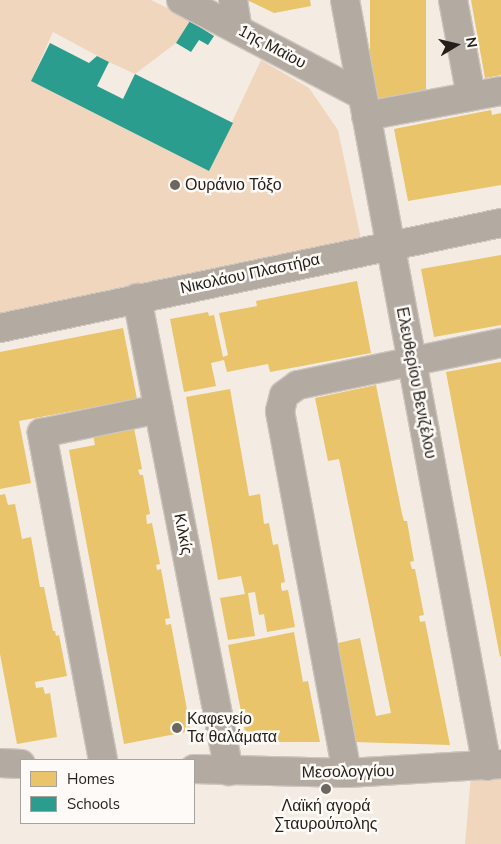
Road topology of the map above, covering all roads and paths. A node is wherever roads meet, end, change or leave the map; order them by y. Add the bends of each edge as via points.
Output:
1 (181, 0) edge
2 (233, 0) edge
3 (345, 0) edge
4 (453, 0) edge
5 (238, 30) junction
6 (501, 90) edge
7 (472, 96) junction
8 (364, 105) junction
9 (501, 223) edge
10 (390, 245) junction
11 (138, 298) junction
12 (0, 328) edge
13 (501, 342) edge
14 (412, 361) junction
15 (159, 409) junction
16 (103, 759) edge
17 (0, 763) edge
18 (20, 764) edge
19 (494, 765) edge
20 (195, 770) edge
21 (228, 771) junction
22 (347, 773) junction

1 - 5 street, 1ης Μαϊου
2 - 5 street
3 - 8 street, Ελευθερίου Βενιζέλου
4 - 7 street
5 - 8 street, 1ης Μαϊου
6 - 7 street
7 - 8 street
8 - 10 street, Ελευθερίου Βενιζέλου
9 - 10 street, Νικολάου Πλαστήρα
10 - 11 street, Νικολάου Πλαστήρα
10 - 14 street, Ελευθερίου Βενιζέλου
11 - 12 street, Νικολάου Πλαστήρα
11 - 15 street, Κιλκίς
13 - 14 street
14 - 19 street, Ελευθερίου Βενιζέλου
14 - 22 street via 298,385 284,394 280,411
15 - 16 street via 42,432
15 - 21 street, Κιλκίς
17 - 18 street
19 - 22 street, Μεσολογγίου
20 - 21 street, Μεσολογγίου
21 - 22 street, Μεσολογγίου

